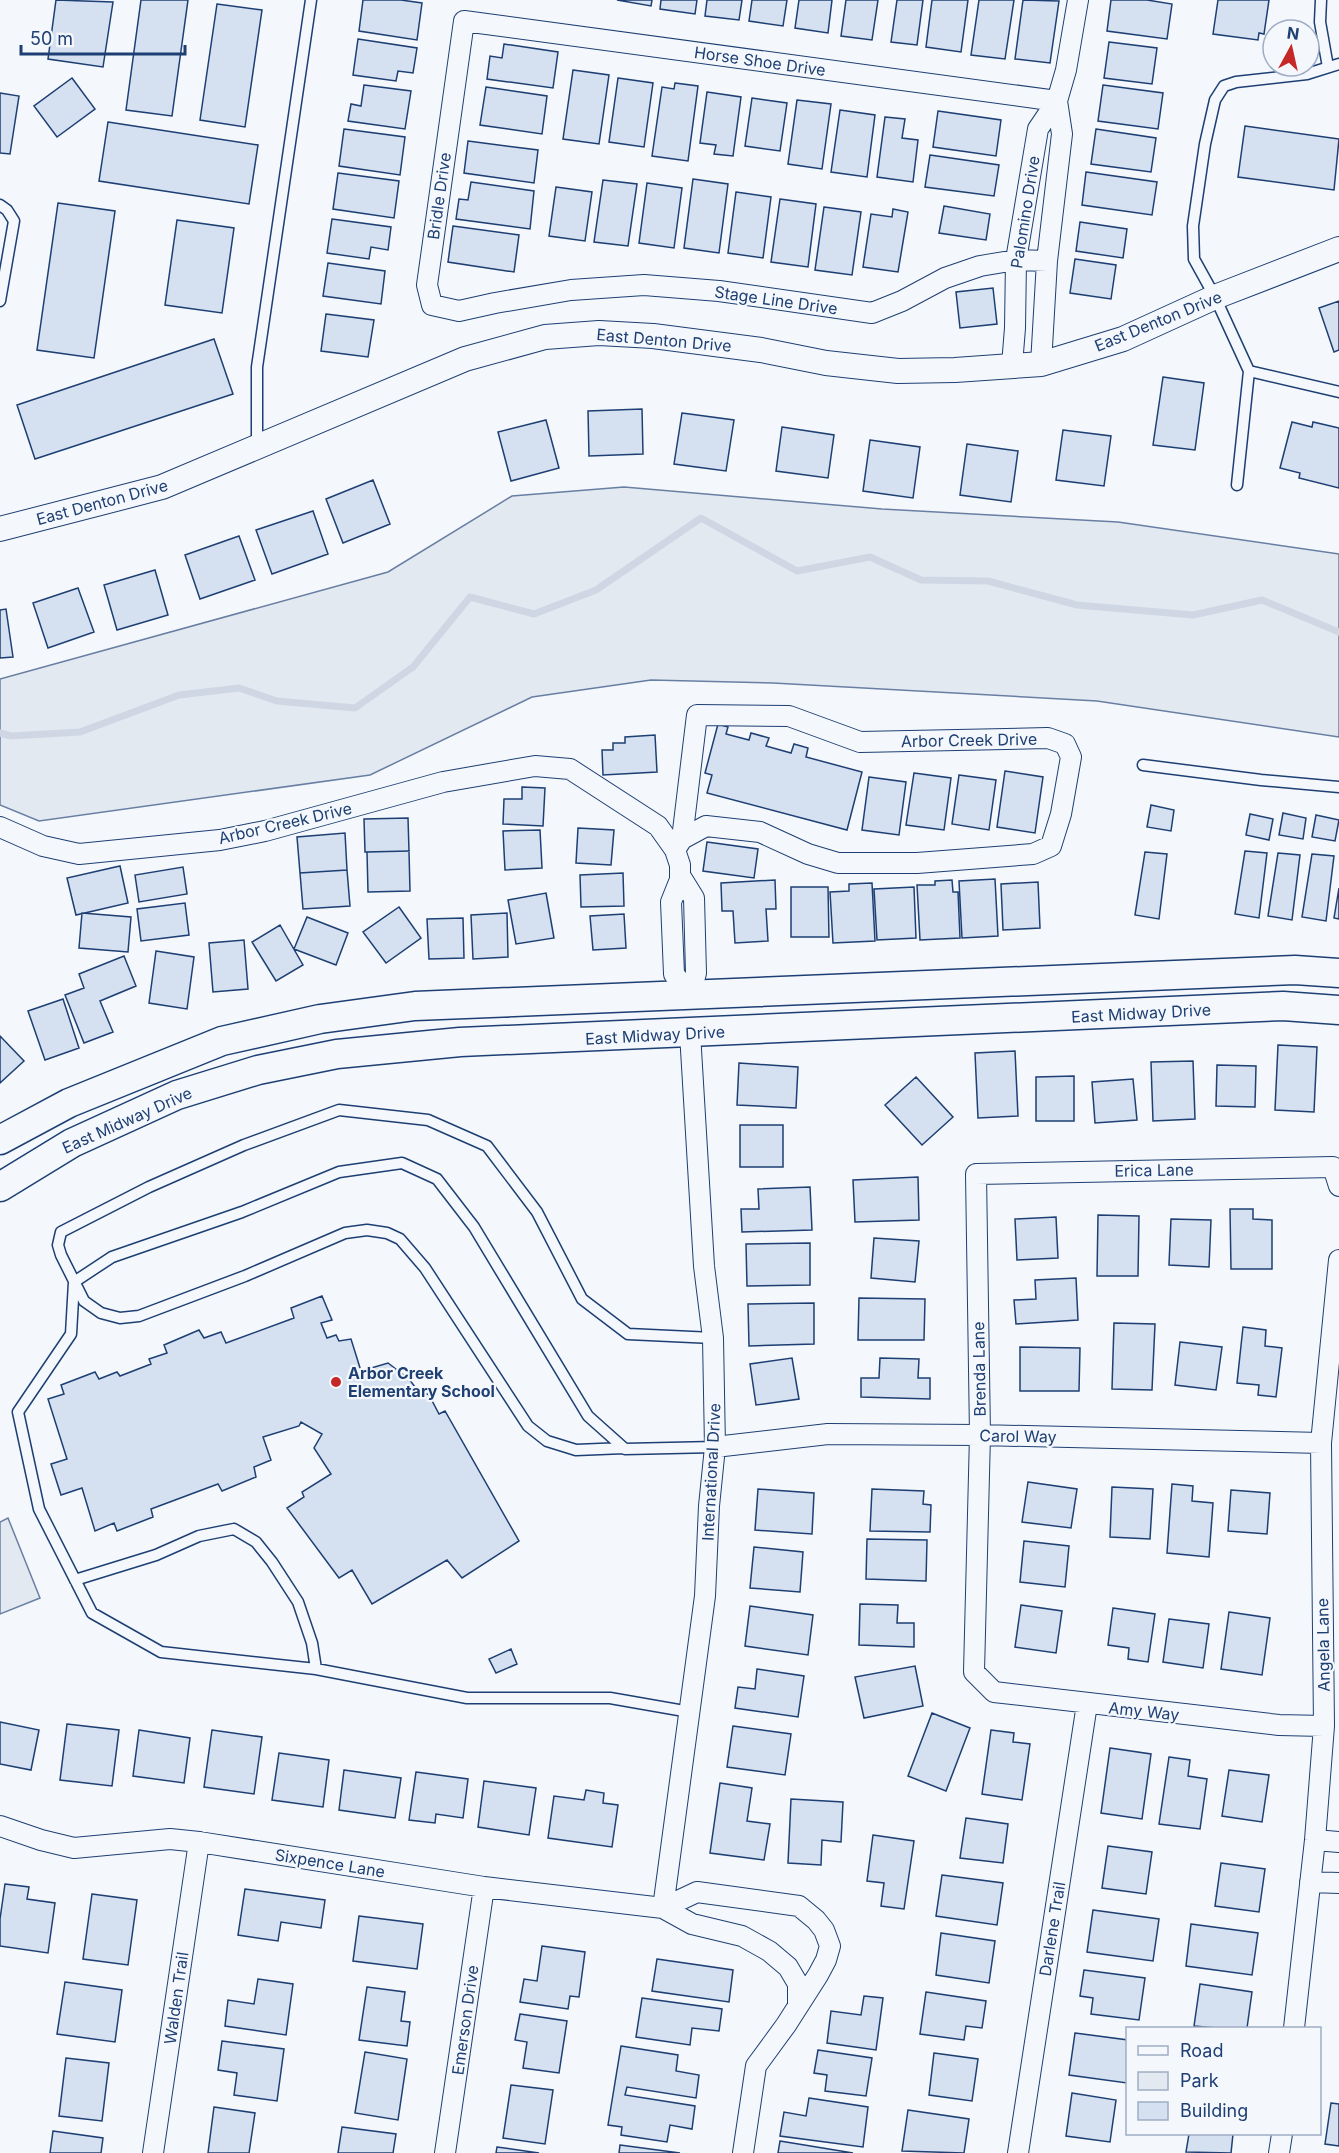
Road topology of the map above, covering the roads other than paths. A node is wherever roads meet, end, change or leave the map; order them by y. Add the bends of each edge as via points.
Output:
1 (311, 0) edge
2 (1078, 0) edge
3 (1322, 0) edge
4 (464, 21) joint
5 (1334, 66) edge
6 (1057, 101) junction
7 (0, 205) edge
8 (1339, 249) edge
9 (1016, 260) junction
10 (1047, 261) junction
11 (1215, 297) junction
12 (0, 301) edge
13 (495, 303) joint
14 (1041, 364) junction
15 (1012, 365) junction
16 (1249, 371) junction
17 (1339, 392) edge
18 (257, 447) junction
19 (1237, 485) dead end
20 (0, 529) edge
21 (1143, 765) dead end
22 (1339, 787) edge
23 (0, 826) edge
24 (678, 845) junction
25 (1339, 973) edge
26 (690, 996) junction
27 (1339, 1010) edge
28 (690, 1034) junction
29 (0, 1140) edge
30 (975, 1174) joint
31 (1336, 1176) edge
32 (0, 1187) edge
33 (1339, 1260) edge
34 (74, 1282) junction
35 (713, 1338) junction
36 (980, 1435) junction
37 (1321, 1443) junction
38 (716, 1447) junction
39 (624, 1448) junction
40 (75, 1580) junction
41 (316, 1669) junction
42 (974, 1672) joint
43 (1087, 1704) junction
44 (690, 1712) junction
45 (1324, 1726) junction
46 (0, 1826) edge
47 (1315, 1840) junction
48 (199, 1842) junction
49 (1339, 1842) edge
50 (1310, 1882) junction
51 (1339, 1883) edge
52 (484, 1887) junction
53 (663, 1908) junction
54 (798, 2005) junction
55 (1294, 2027) edge
56 (1282, 2135) edge
57 (153, 2153) edge
58 (446, 2153) edge
59 (743, 2153) edge
60 (1018, 2153) edge
61 (1280, 2153) edge

1 - 18 lane via 257,367
2 - 6 street, Palomino Drive
3 - 5 lane via 1320,22
4 - 6 street, Horse Shoe Drive
4 - 13 street, Bridle Drive via 427,285 432,305 459,312
5 - 11 lane via 1307,74 1236,82 1224,86 1215,100 1193,226 1194,259
6 - 9 street, Palomino Drive via 1038,129
6 - 10 street, Palomino Drive via 1062,134
7 - 12 lane via 14,221
8 - 11 street, East Denton Drive
9 - 10 street, Stage Line Drive
9 - 13 street, Stage Line Drive via 945,278 872,313 719,291 644,285 571,290
9 - 15 street, Palomino Drive
10 - 14 street, Palomino Drive
11 - 14 street, East Denton Drive via 1123,339
11 - 16 lane
14 - 15 street, East Denton Drive
15 - 18 street, East Denton Drive via 898,371 653,336 599,333 545,337 465,359
16 - 17 lane
16 - 19 lane
18 - 20 street, East Denton Drive via 162,487
21 - 22 lane
23 - 24 street, Arbor Creek Drive via 43,846 79,854 220,840 443,783 535,766 570,769 658,826
24 - 24 street, Arbor Creek Drive via 706,826 760,832 838,863 917,863 1033,854 1051,846 1071,757 1065,744 1048,738 861,742 789,716 697,715
24 - 26 street via 680,879 694,898 696,972
25 - 26 main road via 1295,970
26 - 28 main road
26 - 29 main road via 415,1006 320,1019 222,1041 69,1103
27 - 28 main road, East Midway Drive via 1283,1006
28 - 32 main road, East Midway Drive via 460,1042 337,1054 258,1070 177,1095 72,1143
28 - 35 street, International Drive via 704,1266
30 - 31 street, Erica Lane
30 - 36 street, Brenda Lane
33 - 37 street, Angela Lane
34 - 35 lane via 58,1245 61,1232 244,1145 339,1110 428,1120 487,1146 537,1212 582,1299 628,1334
34 - 39 lane via 84,1302 101,1313 120,1318 139,1316 345,1233 387,1233 400,1239 424,1268 528,1426 547,1441 576,1450
34 - 39 lane via 112,1257 242,1212 339,1172 402,1163 437,1179 474,1227 588,1416
34 - 40 lane via 71,1334 18,1412 39,1509
35 - 38 street, International Drive
36 - 37 street, Carol Way
36 - 38 street, Carol Way via 828,1434
36 - 42 street, Brenda Lane
37 - 45 street, Angela Lane
38 - 39 lane
38 - 44 street, International Drive via 705,1596
40 - 41 lane via 92,1613 161,1652
40 - 41 lane via 156,1555 199,1536 234,1529 256,1542 298,1602
41 - 44 lane via 467,1698 610,1698
42 - 43 street, Amy Way via 994,1692
43 - 45 street, Amy Way via 1279,1725
43 - 60 street, Darlene Trail
44 - 53 street, International Drive
45 - 47 street, Angela Lane
46 - 48 street, Sixpence Lane via 74,1848 170,1839
47 - 49 street
47 - 50 street, Angela Lane
48 - 52 street, Sixpence Lane
48 - 57 street, Walden Trail
50 - 51 street
50 - 55 street, Angela Lane
52 - 53 street, Sixpence Lane
52 - 58 street, Emerson Drive
53 - 54 street via 692,1924 742,1936 769,1951 788,1966 798,1984
53 - 54 street via 697,1892 798,1906 824,1930 830,1946 826,1960
54 - 59 street via 756,2066
56 - 61 street

